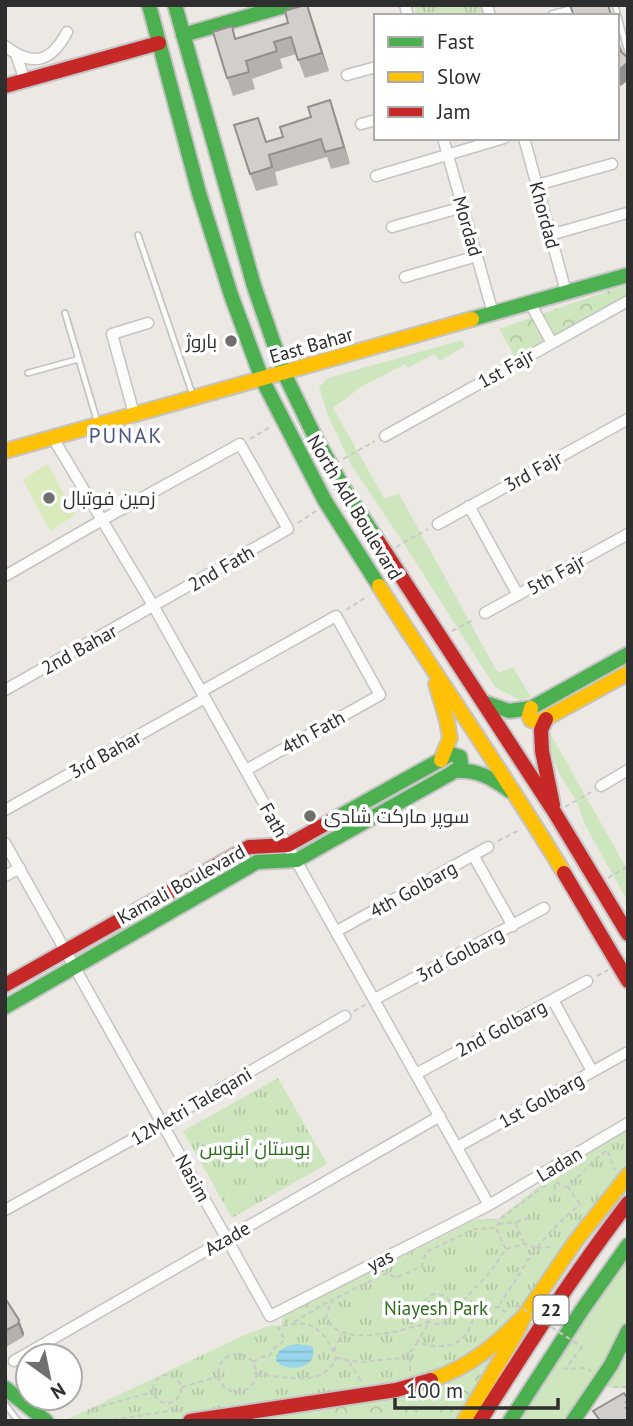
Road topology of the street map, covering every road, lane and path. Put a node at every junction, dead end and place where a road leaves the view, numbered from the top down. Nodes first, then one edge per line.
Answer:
1 (149, 5) edge
2 (175, 5) edge
3 (288, 5) edge
4 (568, 12) edge
5 (561, 14) edge
6 (619, 20) edge
7 (66, 32) dead end
8 (183, 35) junction
9 (159, 43) junction
10 (5, 46) edge
11 (628, 53) edge
12 (16, 54) junction
13 (374, 68) edge
14 (347, 75) dead end
15 (25, 80) junction
16 (5, 86) edge
17 (374, 121) edge
18 (361, 124) dead end
19 (444, 140) edge
20 (497, 140) edge
21 (525, 140) edge
22 (448, 155) junction
23 (612, 164) dead end
24 (376, 176) dead end
25 (537, 185) junction
26 (463, 207) junction
27 (627, 213) edge
28 (391, 227) dead end
29 (138, 234) dead end
30 (550, 235) junction
31 (477, 256) junction
32 (628, 275) edge
33 (405, 277) dead end
34 (566, 292) junction
35 (628, 301) edge
36 (530, 303) junction
37 (65, 313) dead end
38 (493, 313) junction
39 (148, 323) dead end
40 (552, 343) junction
41 (79, 359) junction
42 (28, 373) dead end
43 (284, 373) junction
44 (262, 379) junction
45 (193, 398) junction
46 (134, 414) junction
47 (628, 419) edge
48 (282, 421) junction
49 (99, 424) junction
50 (385, 436) joint
51 (53, 438) junction
52 (240, 444) junction
53 (5, 451) edge
54 (331, 466) junction
55 (327, 504) junction
56 (469, 506) junction
57 (102, 520) junction
58 (438, 524) joint
59 (288, 529) junction
60 (628, 534) edge
61 (385, 553) junction
62 (5, 576) edge
63 (381, 588) junction
64 (518, 595) junction
65 (154, 607) junction
66 (485, 613) joint
67 (336, 616) junction
68 (440, 638) junction
69 (628, 654) edge
70 (432, 670) junction
71 (628, 673) edge
72 (5, 690) edge
73 (203, 694) junction
74 (483, 702) junction
75 (531, 708) junction
76 (542, 721) junction
77 (446, 757) junction
78 (246, 770) junction
79 (628, 770) edge
80 (456, 771) junction
81 (601, 786) joint
82 (517, 796) junction
83 (5, 810) edge
84 (555, 813) junction
85 (534, 822) junction
86 (5, 843) edge
87 (288, 845) junction
88 (488, 847) joint
89 (473, 855) junction
90 (297, 860) junction
91 (628, 866) edge
92 (19, 868) junction
93 (5, 876) edge
94 (598, 884) junction
95 (544, 908) dead end
96 (513, 926) junction
97 (337, 931) junction
98 (628, 934) edge
99 (66, 952) junction
100 (618, 965) junction
101 (75, 967) junction
102 (587, 981) joint
103 (628, 981) edge
104 (5, 985) edge
105 (375, 999) junction
106 (553, 1000) junction
107 (5, 1007) edge
108 (345, 1016) joint
109 (626, 1053) dead end
110 (592, 1071) junction
111 (416, 1074) junction
112 (440, 1116) junction
113 (162, 1123) junction
114 (628, 1123) edge
115 (457, 1147) junction
116 (560, 1175) dead end
117 (622, 1175) edge
118 (568, 1187) junction
119 (554, 1198) dead end
120 (628, 1203) edge
121 (489, 1205) junction
122 (5, 1210) edge
123 (529, 1218) dead end
124 (515, 1222) junction
125 (496, 1226) junction
126 (226, 1238) junction
127 (525, 1244) junction
128 (628, 1245) edge
129 (536, 1248) junction
130 (506, 1249) junction
131 (332, 1300) junction
132 (457, 1307) junction
133 (476, 1307) junction
134 (498, 1307) junction
135 (452, 1308) junction
136 (520, 1309) junction
137 (508, 1313) dead end
138 (270, 1316) joint
139 (292, 1322) junction
140 (430, 1322) junction
141 (628, 1331) edge
142 (343, 1333) junction
143 (47, 1342) edge
144 (417, 1342) junction
145 (334, 1352) junction
146 (411, 1352) junction
147 (336, 1358) junction
148 (347, 1360) junction
149 (253, 1362) junction
150 (412, 1372) dead end
151 (257, 1374) junction
152 (599, 1376) dead end
153 (218, 1377) junction
154 (362, 1382) dead end
155 (181, 1387) junction
156 (605, 1387) dead end
157 (628, 1387) edge
158 (5, 1388) edge
159 (153, 1392) junction
160 (166, 1403) junction
161 (5, 1404) edge
162 (168, 1411) junction
163 (191, 1414) edge
164 (18, 1421) edge
165 (29, 1421) edge
166 (46, 1421) edge
167 (92, 1421) edge
168 (104, 1421) edge
169 (464, 1421) edge
170 (480, 1421) edge
171 (510, 1421) edge
172 (573, 1421) edge

1 - 9 main road, North Adl Boulevard
2 - 8 main road, North Adl Boulevard
3 - 8 main road
4 - 5 street
6 - 11 lane
7 - 12 street
8 - 43 main road, North Adl Boulevard
9 - 15 main road
9 - 44 main road, North Adl Boulevard
10 - 12 street
12 - 15 street
13 - 14 street
15 - 16 main road
17 - 18 street
19 - 22 street, Mordad
20 - 22 street
21 - 25 street, Khordad
22 - 24 street
22 - 26 street, Mordad
23 - 25 street
25 - 30 street, Khordad
26 - 28 street
26 - 31 street, Mordad
27 - 30 street
29 - 45 lane
30 - 34 street, Khordad
31 - 33 street
31 - 38 street, Mordad
32 - 34 main road, East Bahar
34 - 36 main road, East Bahar
35 - 40 street, 1st Fajr
36 - 38 main road, East Bahar
36 - 40 street
37 - 41 lane
38 - 43 main road, East Bahar
39 - 46 street
40 - 50 street, 1st Fajr
41 - 42 lane
41 - 49 lane
43 - 44 main road, East Bahar
43 - 54 main road, North Adl Boulevard
44 - 45 main road, East Bahar
44 - 48 main road, North Adl Boulevard
45 - 46 main road, East Bahar
46 - 49 main road, East Bahar
47 - 56 street, 3rd Fajr
48 - 52 path
48 - 55 main road, North Adl Boulevard
49 - 51 main road, East Bahar
50 - 54 path
51 - 53 main road, East Bahar
51 - 57 street, Fath
52 - 57 street
52 - 59 street
54 - 61 main road, North Adl Boulevard
55 - 59 path
55 - 63 main road, North Adl Boulevard
56 - 58 street, 3rd Fajr
56 - 64 street
57 - 62 street
57 - 65 street, Fath
58 - 61 path
59 - 65 street, 2nd Fath
60 - 64 street, 5th Fajr
61 - 68 main road, North Adl Boulevard
63 - 67 path
63 - 70 main road, North Adl Boulevard
64 - 66 street, 5th Fajr
65 - 72 street, 2nd Bahar
65 - 73 street, Fath
66 - 68 path
67 - 73 street, 3rd Bahar
67 - 78 street, 4th Fath
68 - 74 main road, North Adl Boulevard
69 - 75 main road
70 - 77 main road
70 - 82 main road, North Adl Boulevard
71 - 76 main road
73 - 78 street, Fath
73 - 83 street, 3rd Bahar
74 - 75 main road
74 - 84 main road, North Adl Boulevard
75 - 76 main road
76 - 84 main road
77 - 80 main road
77 - 87 main road, Kamali Boulevard
78 - 87 street, Fath
79 - 81 street
80 - 82 main road
80 - 90 main road, Kamali Boulevard
81 - 84 path
82 - 85 main road, North Adl Boulevard
84 - 94 main road, North Adl Boulevard
85 - 88 path
85 - 100 main road, North Adl Boulevard
86 - 92 street, Nasim
87 - 90 street, Fath
87 - 99 main road, Kamali Boulevard
88 - 89 street, 4th Golbarg
89 - 96 street
89 - 97 street, 4th Golbarg
90 - 97 street, Fath
90 - 101 main road, Kamali Boulevard
91 - 94 path
92 - 93 street
92 - 99 street, Nasim
94 - 98 main road, North Adl Boulevard
95 - 96 street, 3rd Golbarg
96 - 105 street, 3rd Golbarg
97 - 105 street, Fath
99 - 101 street, Nasim
99 - 104 main road, Kamali Boulevard
100 - 102 path
100 - 103 main road, North Adl Boulevard
101 - 107 main road, Kamali Boulevard
101 - 113 street, Nasim
102 - 106 street, 2nd Golbarg
105 - 108 path
105 - 111 street, Fath
106 - 110 street
106 - 111 street, 2nd Golbarg
108 - 113 street, 12Metri Taleqani
109 - 110 street, 1st Golbarg
110 - 115 street, 1st Golbarg
111 - 112 street, Fath
112 - 115 street, Fath
112 - 126 street, Azade
113 - 122 street, 12Metri Taleqani
113 - 126 street, Nasim
114 - 121 street, Ladan
115 - 121 street, Fath
116 - 125 path
117 - 118 path
117 - 136 main road
118 - 119 path
118 - 129 path
120 - 170 main road, 22
121 - 138 street, yas
123 - 124 path
124 - 125 path
124 - 127 path
125 - 130 path
125 - 131 path
126 - 138 street, Nasim
126 - 143 street, Azade
127 - 129 path
127 - 130 path
128 - 171 main road, 22
129 - 134 path
130 - 132 path
131 - 139 path
131 - 142 path
132 - 133 path
132 - 135 path
133 - 134 path
133 - 144 path
134 - 137 path
135 - 140 path
135 - 140 path
136 - 152 path, bridge
136 - 163 main road
136 - 169 main road
139 - 145 path
139 - 149 path
140 - 142 path
140 - 144 path
141 - 172 main road
142 - 145 path
144 - 146 path
145 - 147 path
146 - 148 path
146 - 150 path
147 - 148 path
147 - 151 path
148 - 154 path
149 - 151 path
149 - 153 path
151 - 153 path
153 - 155 path
155 - 159 path
155 - 160 path
156 - 157 path
158 - 165 main road
158 - 166 main road
159 - 160 path
159 - 167 path
160 - 162 path
161 - 164 lane
162 - 163 path
162 - 168 path

